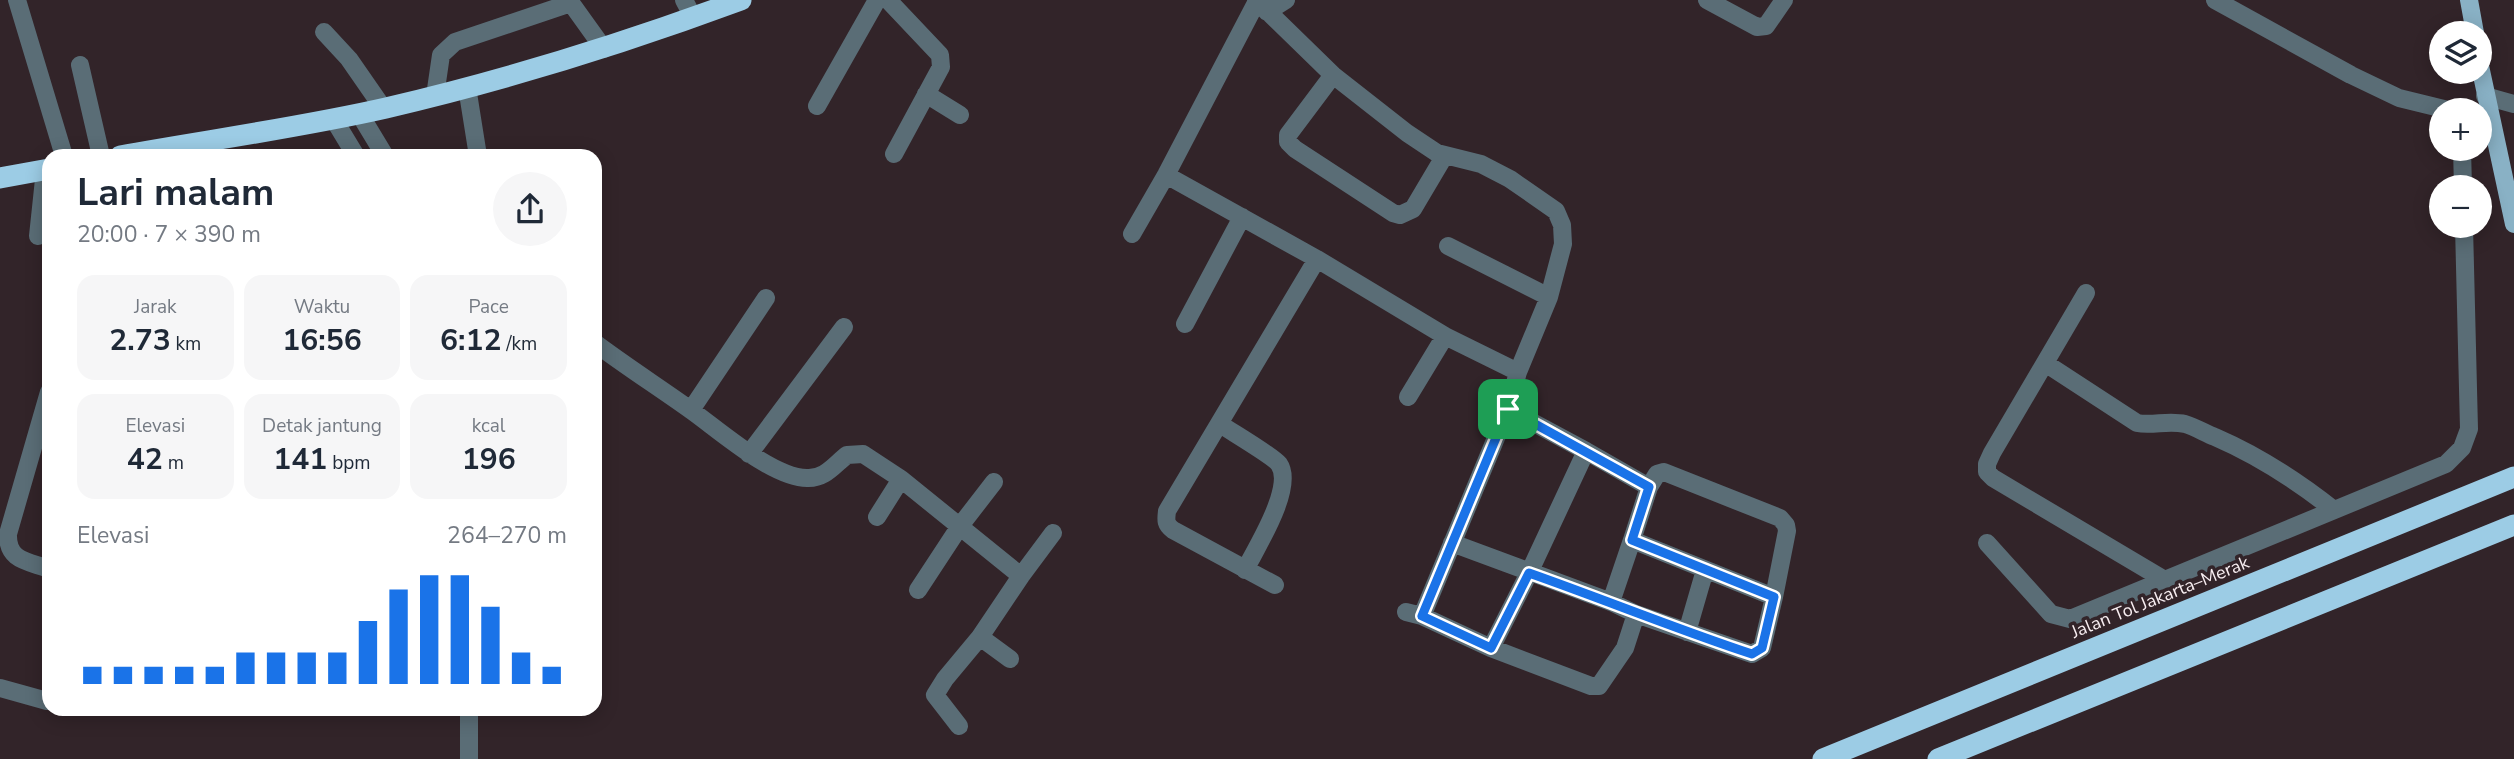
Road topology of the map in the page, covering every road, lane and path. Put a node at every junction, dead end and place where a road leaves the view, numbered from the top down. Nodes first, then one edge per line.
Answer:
1 (17, 0) edge
2 (741, 0) edge
3 (877, 0) edge
4 (888, 0) edge
5 (1286, 0) edge
6 (1707, 0) edge
7 (1784, 0) edge
8 (2215, 0) edge
9 (2469, 0) edge
10 (576, 1) edge
11 (1260, 4) edge
12 (689, 9) edge
13 (2473, 21) edge
14 (324, 32) dead end
15 (604, 49) junction
16 (80, 65) dead end
17 (1333, 75) junction
18 (2483, 84) edge
19 (467, 87) junction
20 (926, 94) junction
21 (435, 96) junction
22 (2485, 96) joint
23 (2514, 104) edge
24 (2429, 105) edge
25 (817, 106) dead end
26 (383, 108) junction
27 (359, 113) junction
28 (960, 115) dead end
29 (333, 118) junction
30 (2492, 144) edge
31 (62, 149) edge
32 (99, 149) edge
33 (159, 149) edge
34 (352, 149) edge
35 (381, 149) edge
36 (477, 149) edge
37 (894, 154) dead end
38 (1445, 155) junction
39 (42, 171) edge
40 (1166, 175) junction
41 (0, 178) edge
42 (42, 207) edge
43 (1242, 217) junction
44 (2514, 224) edge
45 (1132, 234) dead end
46 (38, 236) dead end
47 (2464, 238) edge
48 (1448, 246) dead end
49 (1317, 259) junction
50 (2086, 293) dead end
51 (1549, 297) junction
52 (766, 298) dead end
53 (1185, 324) dead end
54 (844, 327) dead end
55 (1444, 336) junction
56 (602, 348) edge
57 (2045, 363) junction
58 (1518, 372) junction
59 (1408, 397) dead end
60 (1508, 409) junction
61 (691, 410) junction
62 (42, 415) edge
63 (1220, 424) junction
64 (1586, 451) junction
65 (749, 454) junction
66 (2514, 477) edge
67 (901, 479) junction
68 (993, 482) dead end
69 (1649, 487) junction
70 (2334, 510) junction
71 (877, 517) dead end
72 (2514, 525) edge
73 (960, 526) junction
74 (1053, 533) dead end
75 (1632, 540) junction
76 (1452, 543) junction
77 (1987, 543) dead end
78 (42, 566) edge
79 (1245, 570) junction
80 (1704, 570) junction
81 (1529, 573) junction
82 (1021, 576) junction
83 (2163, 579) junction
84 (1275, 585) dead end
85 (918, 590) dead end
86 (1774, 597) junction
87 (1611, 602) junction
88 (1636, 614) junction
89 (1687, 632) junction
90 (980, 636) junction
91 (1491, 648) junction
92 (1010, 659) dead end
93 (0, 688) edge
94 (42, 700) edge
95 (469, 716) edge
96 (959, 726) dead end
97 (469, 759) edge
98 (1823, 759) edge
99 (1938, 759) edge

1 - 31 street
2 - 12 highway
3 - 25 street
4 - 20 street
5 - 11 street
6 - 7 street
8 - 24 street
9 - 13 main road
10 - 15 street
10 - 21 street
11 - 17 street
11 - 40 street
12 - 15 highway
14 - 26 street
15 - 19 highway
16 - 32 street
17 - 38 street
17 - 38 street
18 - 22 main road
19 - 21 highway
19 - 36 street
20 - 28 street
20 - 37 street
21 - 26 highway
22 - 23 street
26 - 27 highway
27 - 29 highway
27 - 35 street
29 - 33 highway
29 - 34 street
30 - 44 main road
38 - 51 street
39 - 41 highway
40 - 43 street
40 - 45 street
42 - 46 street
43 - 49 street
43 - 53 street
47 - 70 street
48 - 51 street
49 - 55 street
49 - 63 street
50 - 57 street
51 - 58 street
52 - 61 street
54 - 65 street
55 - 58 street
55 - 59 street
56 - 61 street
57 - 70 street
57 - 83 street
58 - 60 street
60 - 64 street
60 - 76 street
61 - 65 street
62 - 78 street
63 - 79 street
63 - 79 street
64 - 69 street
64 - 81 street
65 - 67 street
66 - 98 highway, Jalan Tol Jakarta–Merak
67 - 71 street
67 - 73 street
68 - 73 street
69 - 75 street
69 - 86 street
70 - 83 street
72 - 99 highway
73 - 82 street
73 - 85 street
74 - 82 street
75 - 80 street
75 - 87 street
76 - 81 street
76 - 91 street
77 - 83 street
79 - 84 street
80 - 86 street
80 - 89 street
81 - 87 street
81 - 91 street
82 - 90 street
86 - 89 street
87 - 88 street
88 - 89 street
88 - 91 street
90 - 92 street
90 - 96 street
93 - 94 street
95 - 97 street

